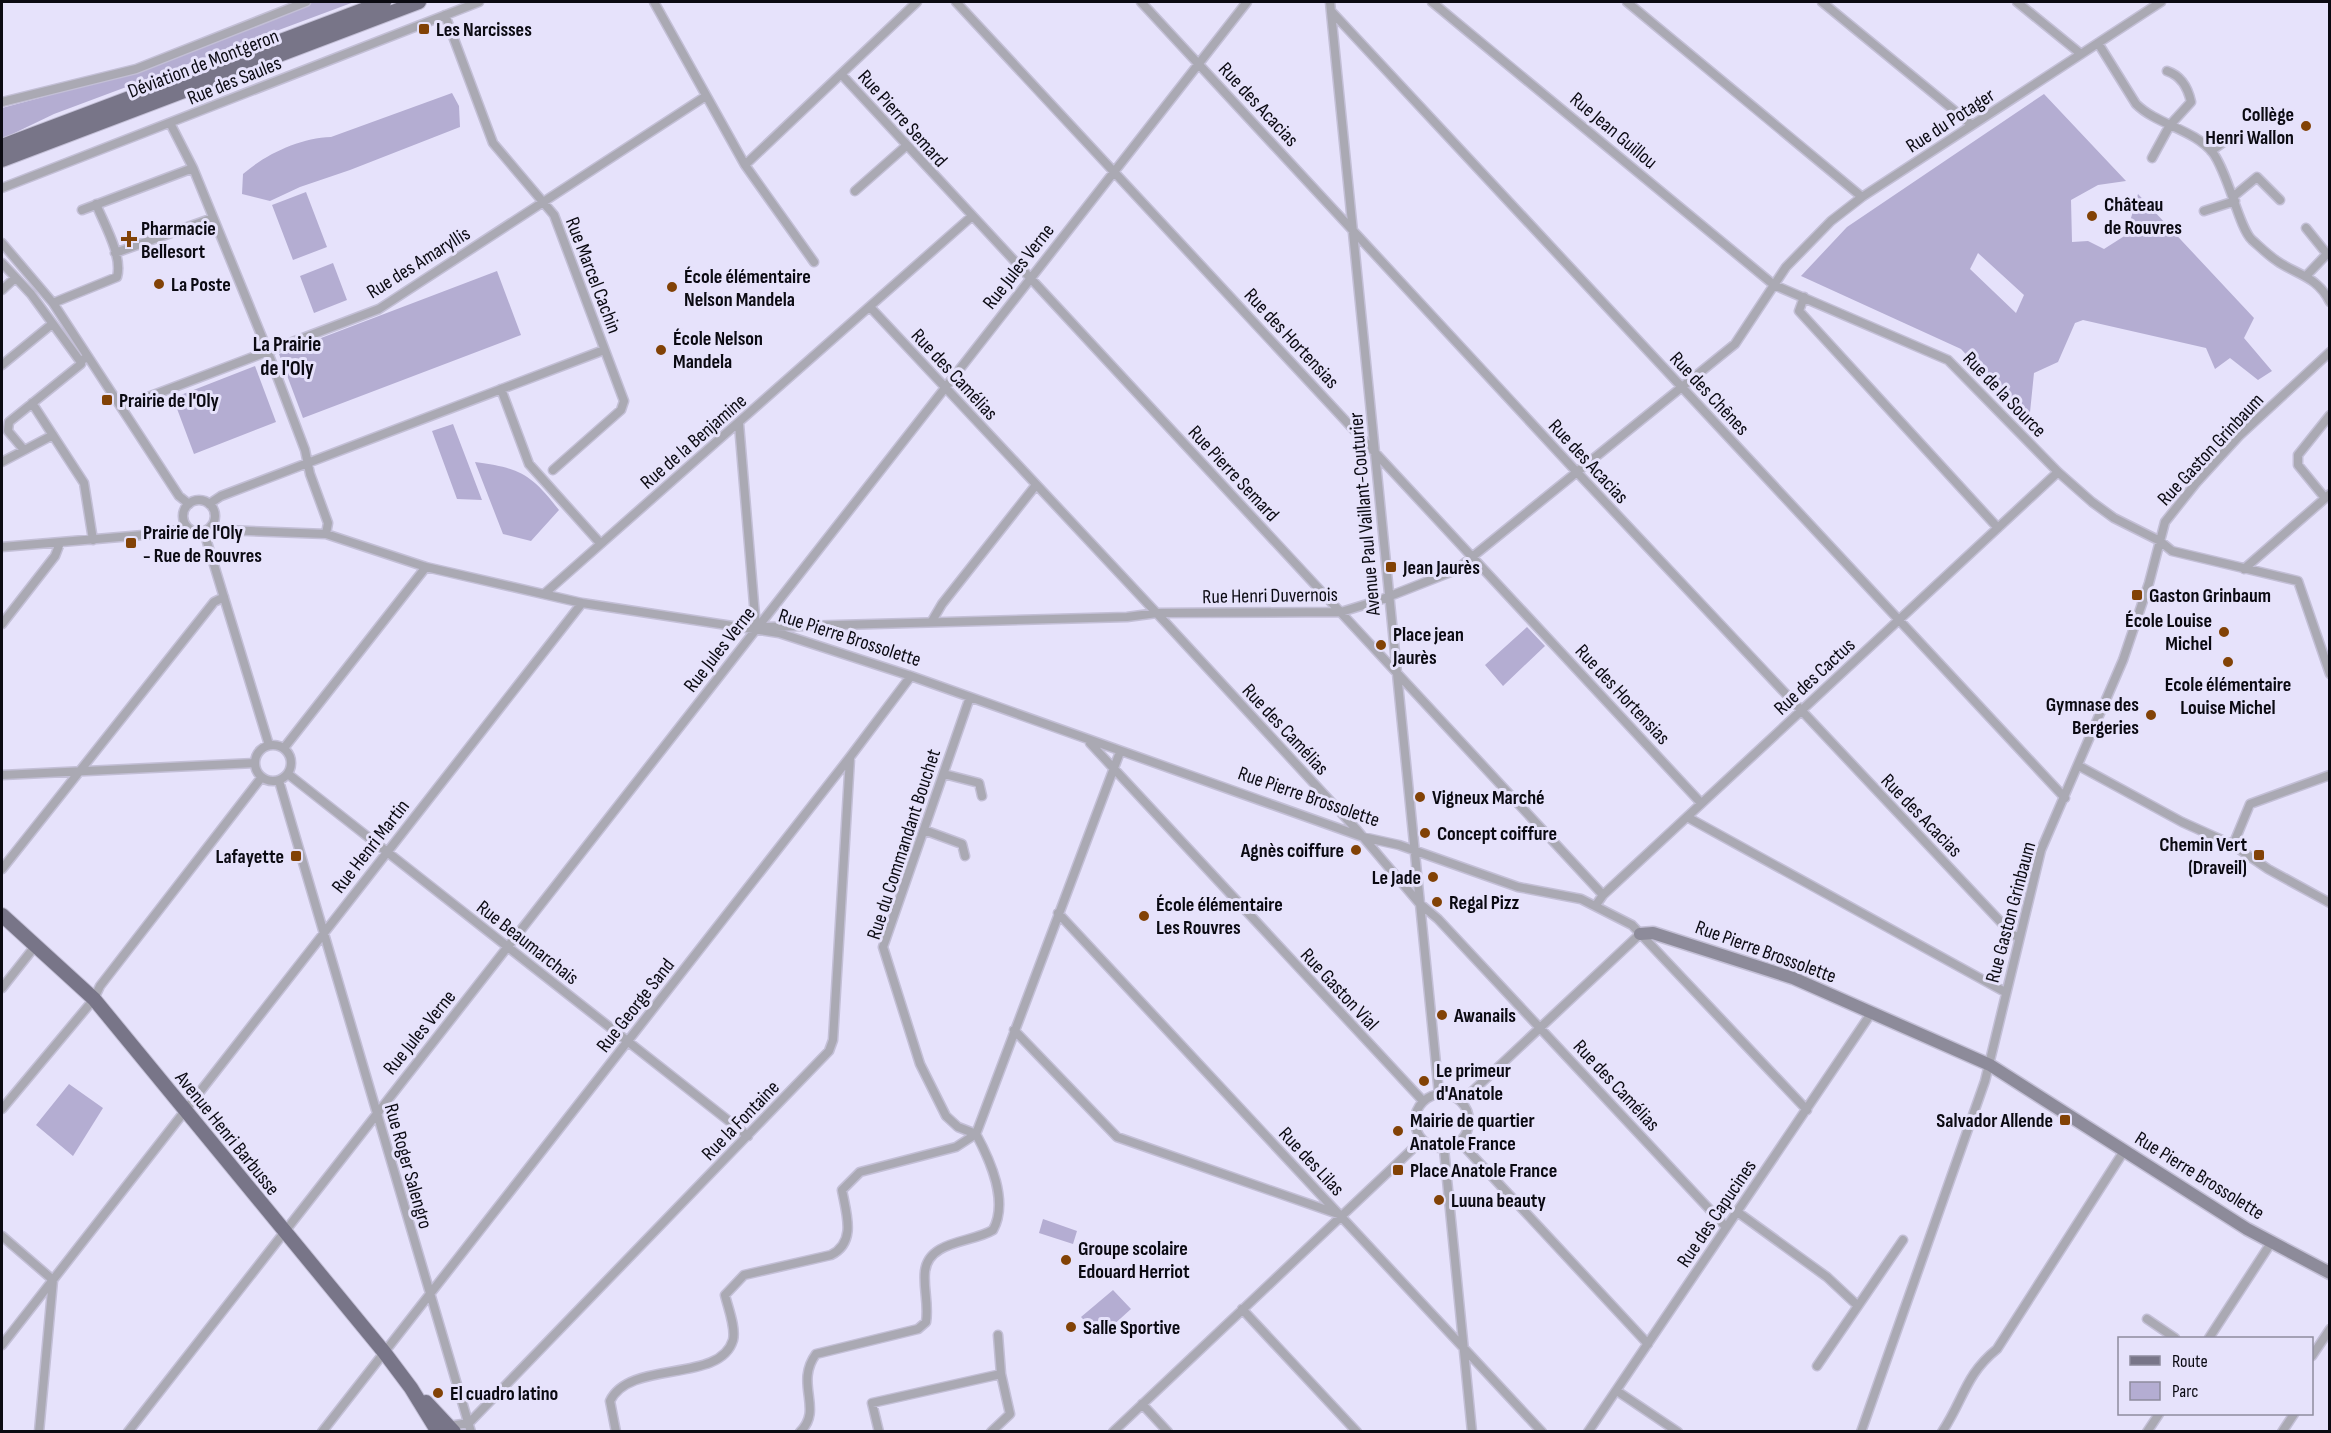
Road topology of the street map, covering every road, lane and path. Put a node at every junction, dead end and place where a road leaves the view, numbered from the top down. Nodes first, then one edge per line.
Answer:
1 (306, 2) edge
2 (384, 2) edge
3 (419, 2) edge
4 (479, 2) edge
5 (654, 2) edge
6 (917, 2) edge
7 (956, 2) edge
8 (1141, 2) edge
9 (1247, 2) edge
10 (1432, 2) edge
11 (1627, 2) edge
12 (1822, 2) edge
13 (2017, 2) edge
14 (2161, 2) edge
15 (1330, 6) edge
16 (445, 15) junction
17 (2098, 43) junction
18 (2081, 54) junction
19 (1199, 63) junction
20 (2167, 71) dead end
21 (841, 74) junction
22 (706, 96) junction
23 (2, 102) edge
24 (170, 123) junction
25 (1972, 125) junction
26 (2170, 125) junction
27 (2225, 141) dead end
28 (2, 146) edge
29 (906, 146) junction
30 (2211, 151) junction
31 (2152, 158) dead end
32 (2, 160) edge
33 (745, 165) junction
34 (193, 168) junction
35 (1114, 171) junction
36 (2, 188) edge
37 (855, 191) dead end
38 (1862, 197) junction
39 (2234, 198) junction
40 (2280, 200) dead end
41 (544, 202) junction
42 (96, 204) junction
43 (82, 210) dead end
44 (2204, 211) dead end
45 (971, 217) junction
46 (213, 218) junction
47 (1351, 228) junction
48 (2306, 228) dead end
49 (2, 243) edge
50 (115, 253) junction
51 (2328, 255) edge
52 (814, 262) dead end
53 (2, 263) edge
54 (2306, 276) junction
55 (15, 278) junction
56 (1030, 278) junction
57 (1774, 285) junction
58 (2, 290) edge
59 (1804, 297) junction
60 (2330, 302) edge
61 (53, 303) junction
62 (870, 307) junction
63 (52, 324) junction
64 (604, 350) junction
65 (267, 351) junction
66 (2330, 352) edge
67 (84, 359) junction
68 (2, 364) edge
69 (944, 387) junction
70 (1683, 387) junction
71 (501, 389) junction
72 (32, 403) junction
73 (122, 407) junction
74 (2330, 415) edge
75 (739, 424) junction
76 (53, 435) junction
77 (24, 450) junction
78 (1376, 452) junction
79 (2, 462) edge
80 (308, 464) junction
81 (553, 470) dead end
82 (2058, 472) junction
83 (1578, 473) junction
84 (1036, 485) junction
85 (2327, 496) edge
86 (189, 504) junction
87 (209, 504) junction
88 (187, 527) junction
89 (1998, 528) junction
90 (208, 529) junction
91 (326, 534) junction
92 (93, 540) junction
93 (2160, 541) junction
94 (60, 543) junction
95 (600, 543) junction
96 (2, 547) edge
97 (1474, 557) junction
98 (426, 567) junction
99 (2244, 569) junction
100 (544, 594) junction
101 (224, 597) junction
102 (1388, 597) junction
103 (582, 603) junction
104 (1341, 612) junction
105 (1157, 614) junction
106 (1899, 619) junction
107 (932, 621) junction
108 (2, 624) edge
109 (820, 625) junction
110 (756, 628) junction
111 (817, 646) junction
112 (1397, 673) junction
113 (2330, 674) edge
114 (911, 676) junction
115 (970, 697) junction
116 (1801, 711) junction
117 (1087, 740) junction
118 (269, 745) junction
119 (284, 748) junction
120 (1120, 752) junction
121 (850, 757) junction
122 (255, 763) junction
123 (2079, 766) junction
124 (1114, 770) junction
125 (80, 771) junction
126 (288, 774) junction
127 (944, 774) junction
128 (2, 775) edge
129 (2330, 775) edge
130 (261, 777) junction
131 (279, 781) junction
132 (1321, 792) junction
133 (982, 796) dead end
134 (2065, 798) junction
135 (1701, 803) junction
136 (1687, 816) junction
137 (1333, 826) junction
138 (924, 830) junction
139 (1363, 837) junction
140 (2233, 845) junction
141 (386, 852) junction
142 (1414, 852) junction
143 (965, 856) dead end
144 (2, 869) edge
145 (1603, 895) junction
146 (1419, 903) junction
147 (2330, 903) edge
148 (1596, 905) junction
149 (1058, 913) junction
150 (2, 915) edge
151 (323, 932) junction
152 (1640, 934) junction
153 (2019, 937) junction
154 (36, 945) junction
155 (508, 947) junction
156 (2, 988) edge
157 (2005, 992) junction
158 (94, 999) junction
159 (1872, 1012) junction
160 (1540, 1027) junction
161 (1014, 1030) junction
162 (628, 1041) junction
163 (1990, 1065) junction
164 (1439, 1094) junction
165 (1423, 1101) junction
166 (1461, 1102) junction
167 (2, 1109) edge
168 (184, 1109) junction
169 (1807, 1110) junction
170 (376, 1113) junction
171 (976, 1134) junction
172 (748, 1136) junction
173 (1422, 1140) junction
174 (1460, 1142) junction
175 (1444, 1149) junction
176 (2124, 1151) junction
177 (1322, 1196) junction
178 (1310, 1206) junction
179 (1736, 1211) junction
180 (1342, 1215) junction
181 (1726, 1227) junction
182 (284, 1233) junction
183 (2, 1236) edge
184 (1903, 1239) dead end
185 (2271, 1243) junction
186 (2330, 1273) edge
187 (52, 1280) junction
188 (430, 1294) junction
189 (37, 1299) junction
190 (1858, 1305) junction
191 (1242, 1309) junction
192 (48, 1313) junction
193 (2147, 1319) dead end
194 (2330, 1329) edge
195 (998, 1335) dead end
196 (2174, 1337) edge
197 (2210, 1337) edge
198 (1648, 1344) junction
199 (2, 1345) edge
200 (1464, 1346) junction
201 (384, 1352) junction
202 (2313, 1354) edge
203 (1817, 1366) dead end
204 (1001, 1374) junction
205 (1617, 1391) junction
206 (1142, 1404) junction
207 (2158, 1415) edge
208 (2293, 1415) edge
209 (469, 1429) edge
210 (447, 1430) edge
211 (39, 1431) edge
212 (128, 1431) edge
213 (322, 1431) edge
214 (616, 1431) edge
215 (800, 1431) edge
216 (879, 1431) edge
217 (991, 1431) edge
218 (1113, 1431) edge
219 (1168, 1431) edge
220 (1357, 1431) edge
221 (1472, 1431) edge
222 (1542, 1431) edge
223 (1588, 1431) edge
224 (1678, 1431) edge
225 (1861, 1431) edge
226 (1942, 1431) edge
227 (2147, 1431) edge
228 (2282, 1431) edge

1 - 23 street
2 - 28 main road, Déviation de Montgeron
3 - 32 main road, Déviation de Montgeron
4 - 16 street, Rue des Saules
5 - 22 street
6 - 21 street
7 - 35 street, Rue des Hortensias
8 - 19 street, Rue des Acacias
9 - 19 street, Rue Jules Verne
10 - 57 street, Rue Jean Guillou
11 - 38 street
12 - 25 street
13 - 18 street
14 - 17 street, Rue du Potager
15 - 47 street, Avenue Paul Vaillant-Couturier
15 - 70 street, Rue des Chênes
16 - 24 street, Rue des Saules
16 - 41 street, Rue Marcel Cachin
17 - 18 street, Rue du Potager
17 - 26 street
18 - 25 street, Rue du Potager
19 - 35 street, Rue Jules Verne
19 - 47 street, Rue des Acacias
20 - 26 street
21 - 29 street, Rue Pierre Semard
21 - 33 street
22 - 33 street
22 - 41 street, Rue des Amaryllis
24 - 34 street
24 - 36 street, Rue des Saules
25 - 38 street, Rue du Potager
26 - 30 street
26 - 31 street
27 - 30 street
29 - 37 street
29 - 45 street, Rue Pierre Semard
30 - 39 street
33 - 52 street
34 - 42 street
34 - 46 street
35 - 56 street, Rue Jules Verne
35 - 78 street, Rue des Hortensias
38 - 57 street, Rue du Potager
39 - 40 street
39 - 44 street
39 - 54 street
41 - 64 street, Rue Marcel Cachin
41 - 65 street, Rue des Amaryllis
42 - 43 street
42 - 50 street
45 - 56 street, Rue Pierre Semard
45 - 62 street, Rue de la Benjamine
46 - 50 street
46 - 65 street
47 - 78 street, Avenue Paul Vaillant-Couturier
47 - 83 street, Rue des Acacias
48 - 51 street
49 - 61 street
50 - 61 street
51 - 54 street
53 - 55 street
54 - 60 street
55 - 58 street
55 - 63 street
56 - 69 street, Rue Jules Verne
56 - 104 street, Rue Pierre Semard
57 - 59 street, Rue de la Source
57 - 70 street, Rue Henri Duvernois
59 - 82 street, Rue de la Source
59 - 89 street
61 - 67 street
62 - 69 street, Rue des Camélias
62 - 75 street, Rue de la Benjamine
63 - 67 street
63 - 68 street
64 - 71 street
64 - 81 street, Rue Marcel Cachin
65 - 73 street, Rue des Amaryllis
65 - 80 street
66 - 93 street, Rue Gaston Grinbaum
67 - 72 street
67 - 73 street
69 - 84 street, Rue des Camélias
69 - 110 street, Rue Jules Verne
70 - 83 street, Rue Henri Duvernois
70 - 106 street, Rue des Chênes
71 - 80 street
71 - 95 street
72 - 76 street
72 - 77 street
73 - 86 street
74 - 85 street
75 - 95 street, Rue de la Benjamine
75 - 110 street
76 - 77 street
76 - 92 street
77 - 79 street
78 - 97 street, Rue des Hortensias
78 - 102 street, Avenue Paul Vaillant-Couturier
80 - 87 street
80 - 91 street
82 - 89 street, Rue des Cactus
82 - 93 street, Rue de la Source
83 - 97 street, Rue Henri Duvernois
83 - 116 street, Rue des Acacias
84 - 105 street, Rue des Camélias
84 - 107 street
85 - 99 street
86 - 87 street
86 - 88 street
87 - 90 street
88 - 90 street
88 - 92 street
89 - 106 street, Rue des Cactus
90 - 91 street, Rue Pierre Brossolette
90 - 101 street
91 - 98 street, Rue Pierre Brossolette
92 - 94 street
93 - 99 street, Rue de la Source
93 - 123 street, Rue Gaston Grinbaum
94 - 96 street
94 - 108 street
95 - 100 street, Rue de la Benjamine
97 - 102 street, Rue Henri Duvernois
97 - 135 street, Rue des Hortensias
98 - 100 street, Rue Pierre Brossolette
98 - 119 street
99 - 113 street, Rue de la Source
100 - 103 street, Rue Pierre Brossolette
101 - 118 street
101 - 125 street
102 - 104 street, Rue Henri Duvernois
102 - 112 street, Avenue Paul Vaillant-Couturier
103 - 110 street, Rue Pierre Brossolette
103 - 141 street, Rue Henri Martin
104 - 105 street, Rue Henri Duvernois
104 - 112 street, Rue Pierre Semard
105 - 107 street, Rue Henri Duvernois
105 - 132 street, Rue des Camélias
106 - 116 street, Rue des Cactus
106 - 134 street, Rue des Chênes
107 - 109 street, Rue Henri Duvernois
109 - 110 street, Rue Henri Duvernois
109 - 111 street
110 - 111 street, Rue Pierre Brossolette
110 - 155 street, Rue Jules Verne
111 - 114 street, Rue Pierre Brossolette
112 - 142 street, Avenue Paul Vaillant-Couturier
112 - 145 street, Rue Pierre Semard
114 - 115 street, Rue Pierre Brossolette
114 - 121 street, Rue George Sand
115 - 117 street, Rue Pierre Brossolette
115 - 127 street, Rue du Commandant Bouchet
116 - 135 street, Rue des Cactus
116 - 153 street, Rue des Acacias
117 - 120 street, Rue Pierre Brossolette
117 - 124 street, Rue Gaston Vial
118 - 119 street
118 - 122 street
119 - 126 street
120 - 124 street
120 - 137 street, Rue Pierre Brossolette
121 - 162 street, Rue George Sand
121 - 172 street, Rue la Fontaine
122 - 125 street
122 - 130 street
123 - 134 street, Rue Gaston Grinbaum
123 - 140 street
124 - 149 street
124 - 165 street, Rue Gaston Vial
125 - 128 street
125 - 144 street
126 - 131 street
126 - 141 street, Rue Beaumarchais
127 - 133 street
127 - 138 street, Rue du Commandant Bouchet
129 - 140 street
130 - 131 street
130 - 158 street
131 - 151 street, Rue Roger Salengro
132 - 137 street
132 - 139 street, Rue des Camélias
134 - 153 street, Rue Gaston Grinbaum
135 - 136 street, Rue des Cactus
136 - 145 street, Rue des Cactus
136 - 157 street
137 - 139 street, Rue Pierre Brossolette
138 - 143 street
138 - 171 street, Rue du Commandant Bouchet
139 - 142 street, Rue Pierre Brossolette
139 - 146 street, Rue des Camélias
140 - 147 street
141 - 151 street, Rue Henri Martin
141 - 155 street, Rue Beaumarchais
142 - 146 street, Avenue Paul Vaillant-Couturier
142 - 148 street, Rue Pierre Brossolette
145 - 148 street, Rue des Cactus
146 - 160 street, Rue des Camélias
146 - 164 street, Avenue Paul Vaillant-Couturier
148 - 152 street, Rue Pierre Brossolette
149 - 161 street
149 - 177 street, Rue des Lilas
150 - 154 main road, Avenue Henri Barbusse
151 - 168 street, Rue Henri Martin
151 - 170 street, Rue Roger Salengro
152 - 159 street, Rue Pierre Brossolette
152 - 160 street
152 - 169 street
153 - 157 street, Rue Gaston Grinbaum
154 - 156 street
154 - 158 main road, Avenue Henri Barbusse
155 - 162 street, Rue Beaumarchais
155 - 170 street, Rue Jules Verne
157 - 163 street, Rue Gaston Grinbaum
158 - 167 street
158 - 168 main road, Avenue Henri Barbusse
159 - 163 street, Rue Pierre Brossolette
159 - 169 street, Rue des Capucines
160 - 166 street
160 - 181 street, Rue des Camélias
161 - 171 street
161 - 178 street
162 - 172 street, Rue Beaumarchais
162 - 188 street, Rue George Sand
163 - 176 street, Rue Pierre Brossolette
163 - 225 street, Rue Gaston Grinbaum
164 - 165 street
164 - 166 street
165 - 173 street
166 - 174 street
168 - 182 main road, Avenue Henri Barbusse
168 - 187 street, Rue Henri Martin
169 - 179 street, Rue des Capucines
170 - 182 street, Rue Jules Verne
170 - 188 street, Rue Roger Salengro
171 - 214 street
171 - 215 street
172 - 209 street, Rue la Fontaine
173 - 175 street
173 - 180 street
174 - 175 street
174 - 198 street
175 - 200 street
176 - 185 street, Rue Pierre Brossolette
176 - 226 street
177 - 178 street
177 - 180 street, Rue des Lilas
178 - 180 street
179 - 181 street, Rue des Capucines
179 - 190 street
180 - 191 street
180 - 200 street, Rue des Lilas
181 - 198 street, Rue des Capucines
182 - 201 main road, Avenue Henri Barbusse
182 - 212 street, Rue Jules Verne
183 - 187 street
184 - 190 street
185 - 186 street, Rue Pierre Brossolette
185 - 197 street
187 - 189 street, Rue Henri Martin
187 - 192 street
188 - 201 street, Rue George Sand
188 - 209 street, Rue Roger Salengro
189 - 192 street
189 - 199 street, Rue Henri Martin
190 - 203 street
191 - 206 street
191 - 220 street
192 - 211 street
193 - 196 street
194 - 202 street
195 - 204 street
198 - 205 street, Rue des Capucines
200 - 221 street
200 - 222 street, Rue des Lilas
201 - 210 main road, Avenue Henri Barbusse
201 - 213 street, Rue George Sand
204 - 216 street
204 - 217 street
205 - 223 street, Rue des Capucines
205 - 224 street
206 - 218 street
206 - 219 street
207 - 227 street
208 - 228 street
209 - 210 street

